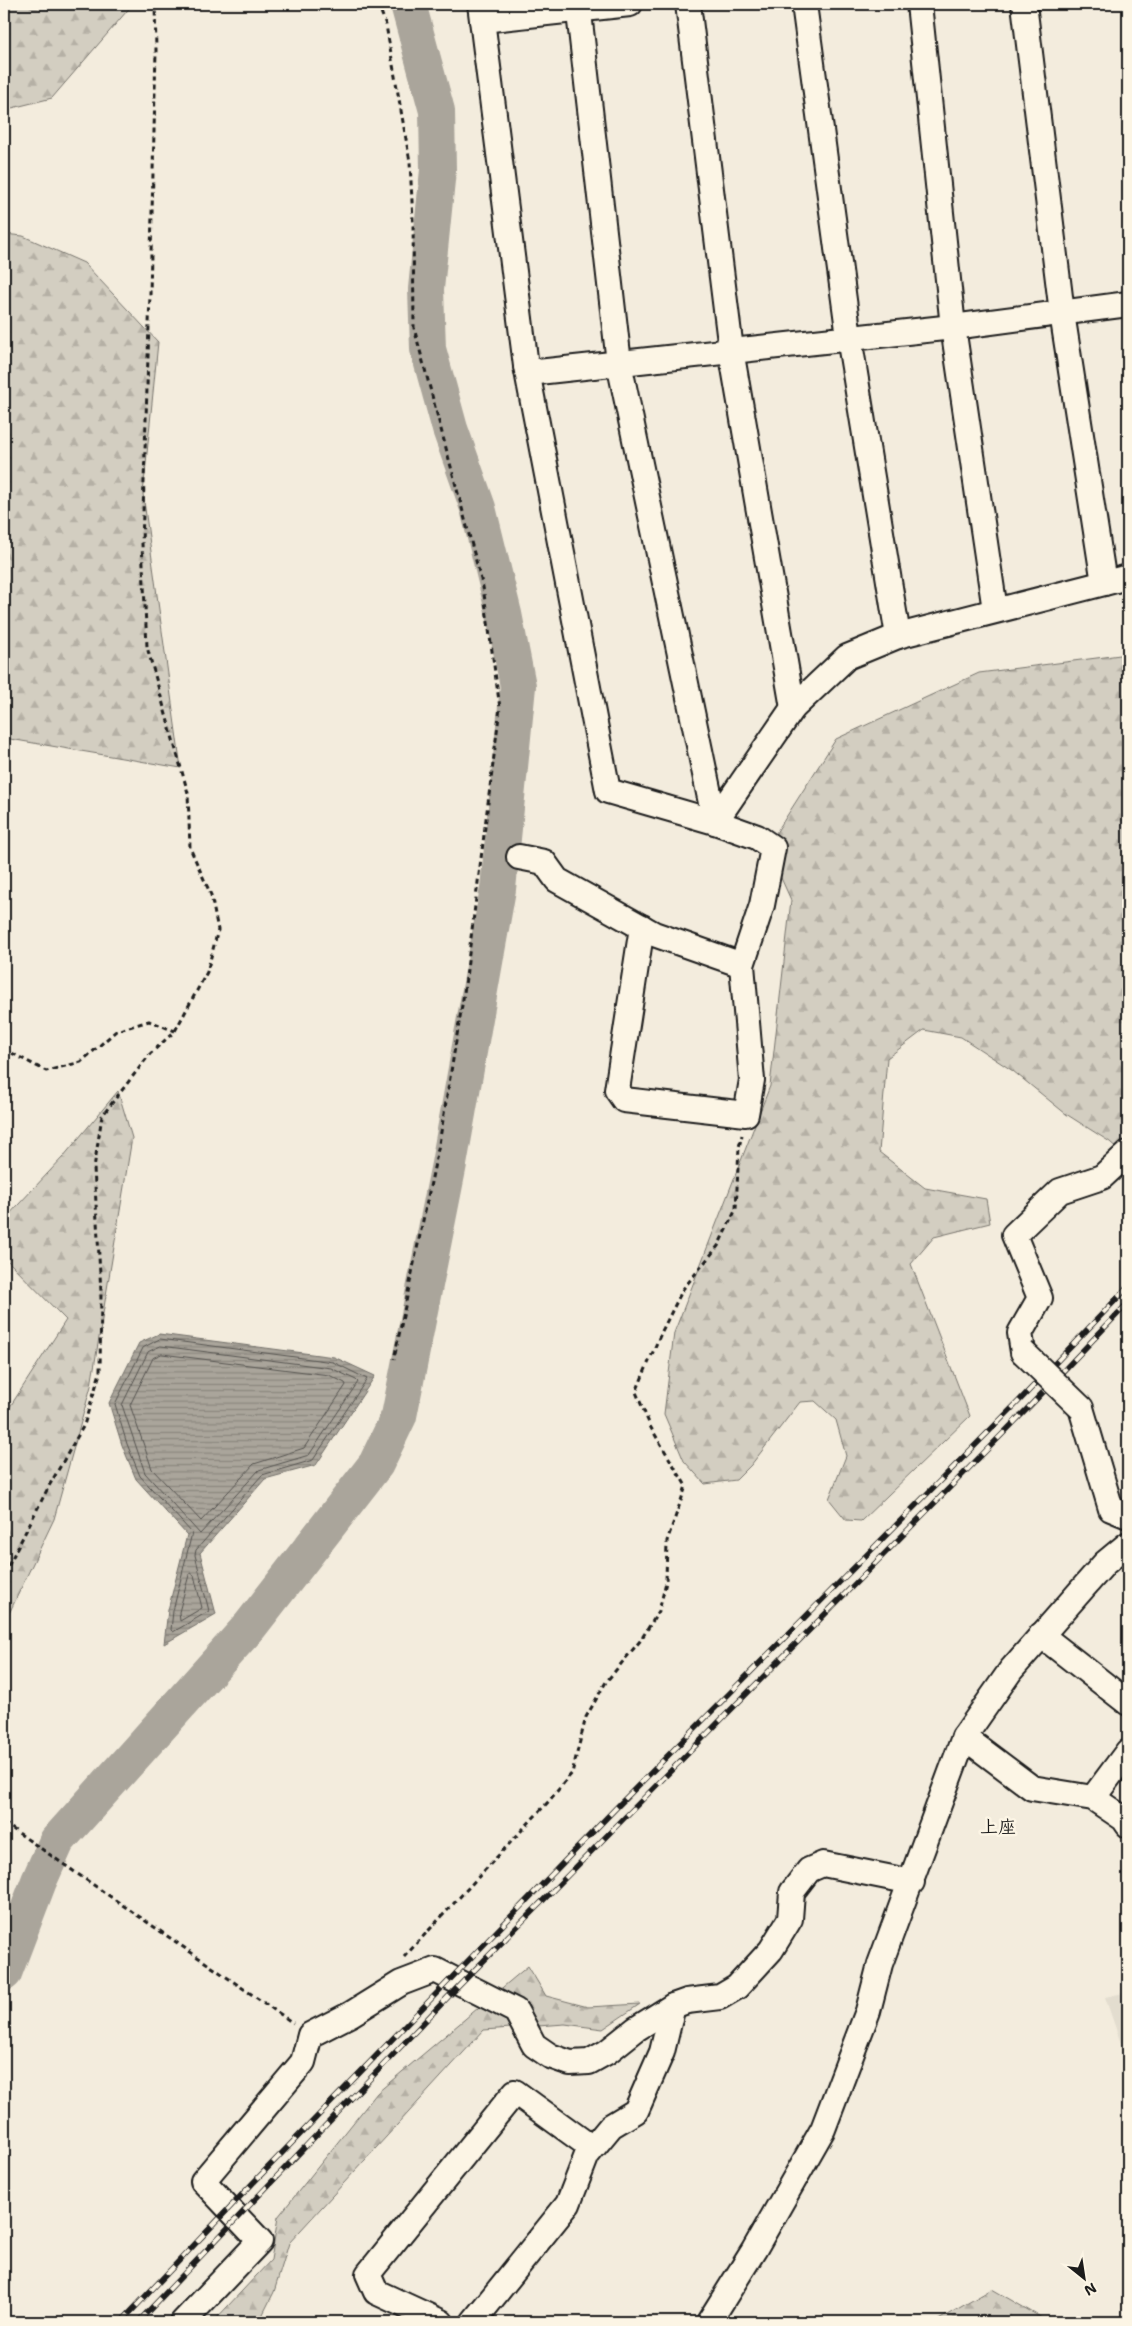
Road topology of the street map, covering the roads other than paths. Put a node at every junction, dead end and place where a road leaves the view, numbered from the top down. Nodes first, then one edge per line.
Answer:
1 (630, 4) edge
2 (688, 4) edge
3 (804, 4) edge
4 (919, 4) edge
5 (1024, 4) edge
6 (578, 6) edge
7 (481, 12) edge
8 (1128, 304) edge
9 (1062, 313) junction
10 (954, 327) junction
11 (848, 337) junction
12 (731, 350) junction
13 (619, 363) junction
14 (526, 366) junction
15 (1128, 577) edge
16 (1104, 583) junction
17 (995, 610) junction
18 (898, 636) junction
19 (793, 708) junction
20 (715, 822) junction
21 (518, 857) dead end
22 (642, 928) junction
23 (742, 965) junction
24 (1128, 1153) edge
25 (1128, 1516) edge
26 (1128, 1544) edge
27 (1041, 1635) junction
28 (1128, 1703) edge
29 (964, 1737) junction
30 (1128, 1751) edge
31 (1093, 1798) junction
32 (1128, 1825) edge
33 (912, 1882) junction
34 (673, 2006) junction
35 (592, 2148) junction
36 (183, 2322) edge
37 (441, 2322) edge
38 (474, 2322) edge
39 (709, 2322) edge

1 - 6 street
2 - 12 street
3 - 11 street
4 - 10 street
5 - 9 street
6 - 7 street
6 - 13 street
7 - 14 street
8 - 9 street
9 - 10 street
9 - 16 street
10 - 11 street
10 - 17 street
11 - 12 street
11 - 18 street
12 - 13 street
12 - 19 street
13 - 14 street
13 - 20 street
14 - 20 street
15 - 16 street
16 - 17 street
17 - 18 street
18 - 19 street
19 - 20 street
20 - 23 street
21 - 22 street
22 - 23 street
22 - 23 street
24 - 25 street, bridge
26 - 27 street
27 - 28 street
27 - 29 street
29 - 31 street
29 - 33 street
30 - 31 street
31 - 32 street
33 - 34 street
33 - 39 street
34 - 35 street
34 - 36 street
35 - 37 street
35 - 38 street

